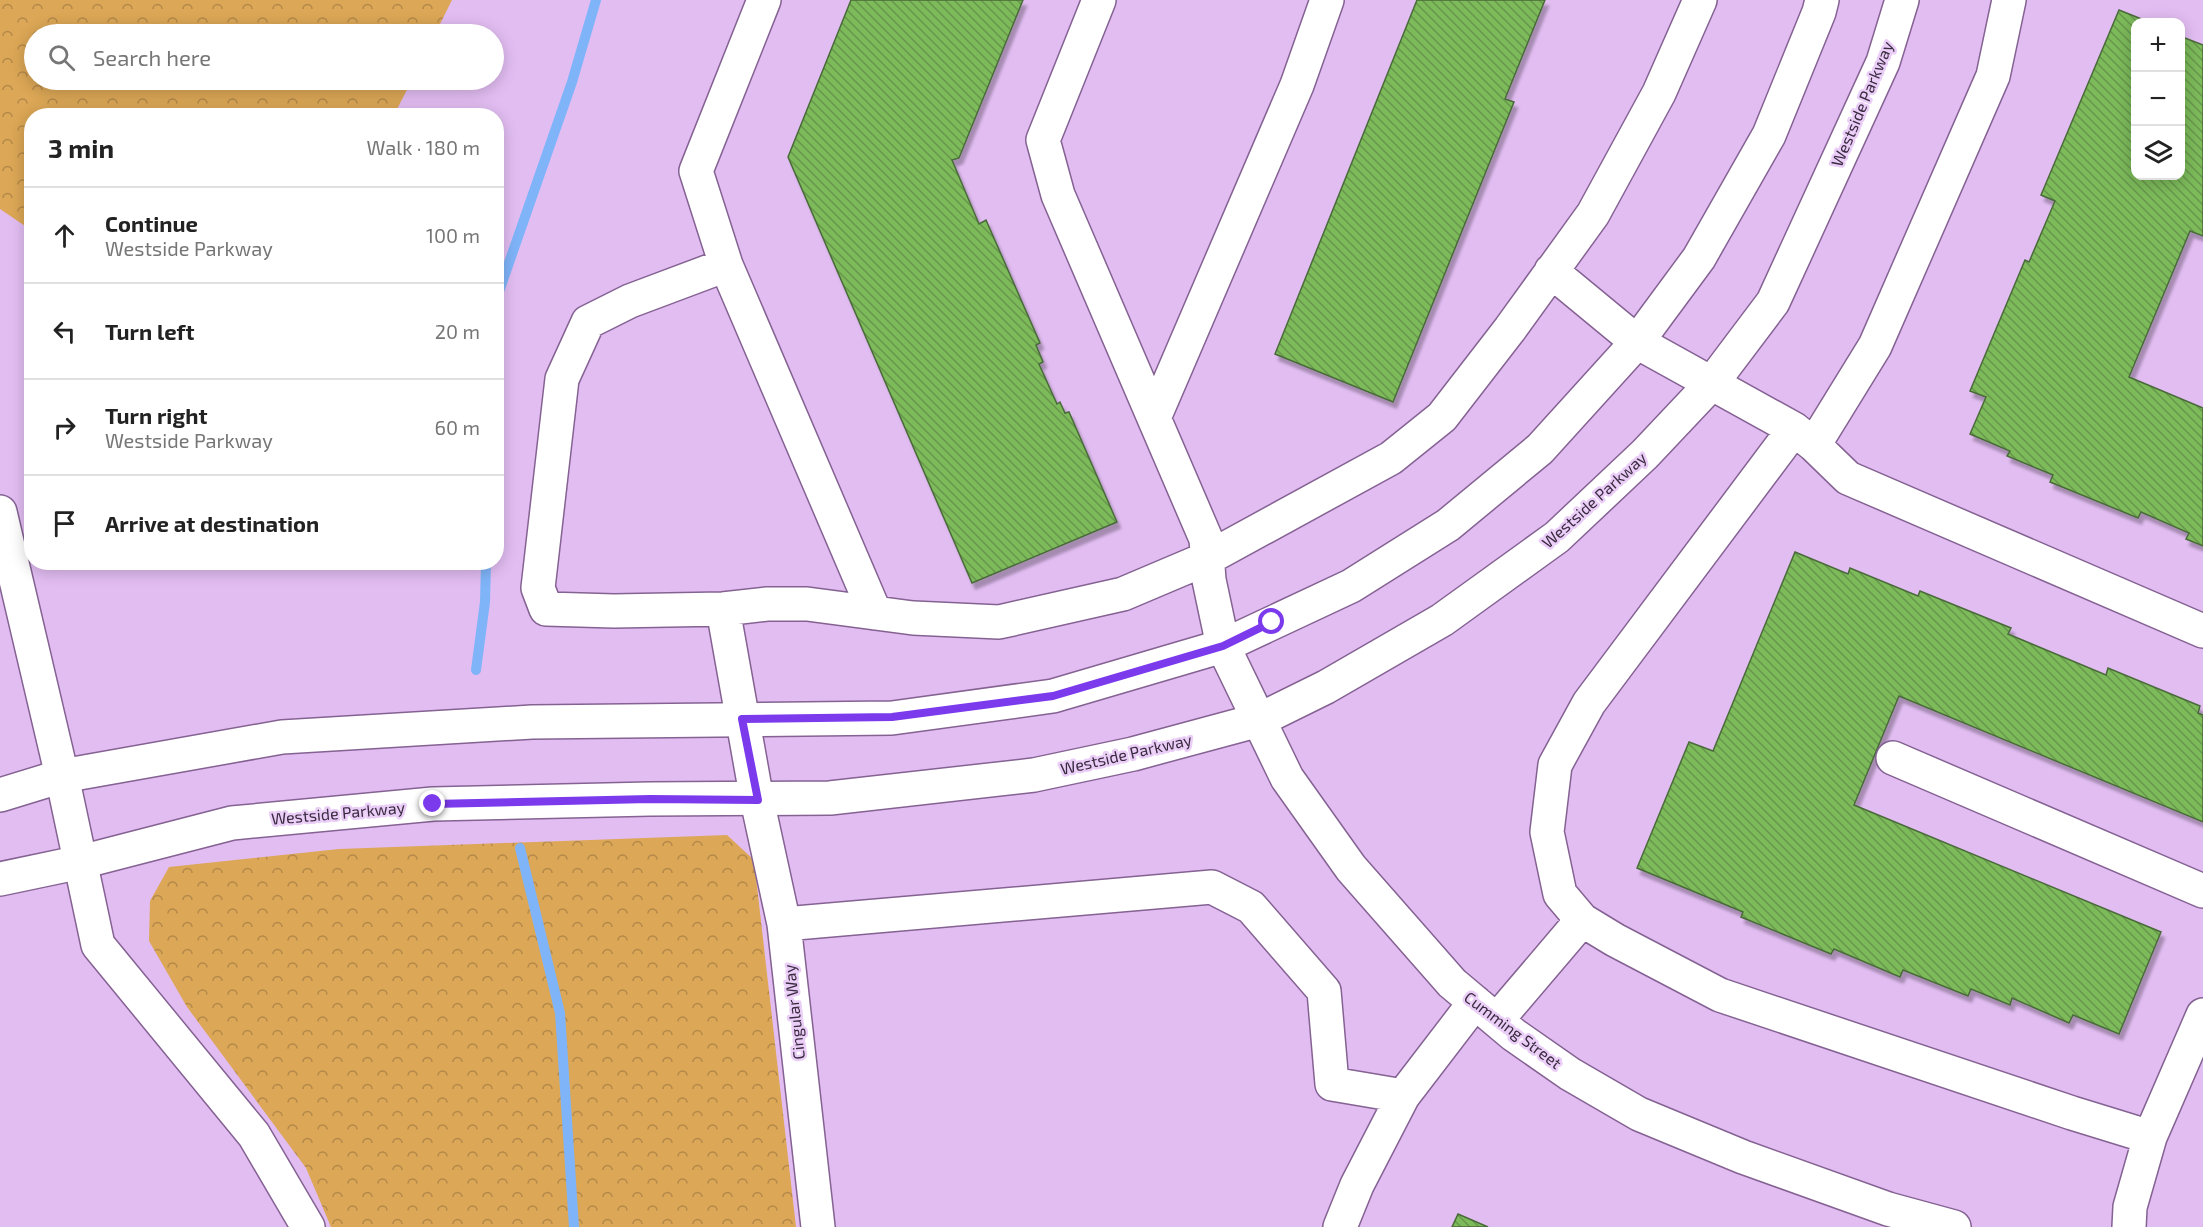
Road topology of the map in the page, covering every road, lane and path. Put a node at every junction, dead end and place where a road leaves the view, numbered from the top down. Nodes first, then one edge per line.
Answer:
1 (764, 0) edge
2 (1099, 0) edge
3 (1327, 0) edge
4 (1700, 0) edge
5 (1822, 0) edge
6 (1902, 0) edge
7 (2009, 0) edge
8 (726, 265) junction
9 (1551, 271) junction
10 (1637, 342) junction
11 (1712, 383) junction
12 (1154, 418) junction
13 (1804, 437) junction
14 (0, 512) edge
15 (1208, 558) junction
16 (723, 609) junction
17 (875, 614) junction
18 (2203, 630) edge
19 (1223, 646) junction
20 (742, 719) junction
21 (1260, 720) junction
22 (1893, 758) dead end
23 (62, 776) junction
24 (0, 795) edge
25 (758, 800) junction
26 (81, 861) junction
27 (0, 879) edge
28 (2203, 891) edge
29 (1582, 920) junction
30 (784, 924) junction
31 (1486, 1011) junction
32 (2203, 1016) edge
33 (1403, 1096) junction
34 (2150, 1137) junction
35 (1343, 1226) edge
36 (308, 1227) edge
37 (818, 1227) edge
38 (1954, 1227) edge
39 (2129, 1227) edge

1 - 8 main road
2 - 12 main road, Cumming Street
3 - 12 main road
4 - 9 main road
5 - 10 main road
6 - 11 main road, Westside Parkway
7 - 13 main road
8 - 16 main road
8 - 17 main road
9 - 10 main road
9 - 15 main road
10 - 11 main road
10 - 19 main road
11 - 13 main road
11 - 21 main road, Westside Parkway
12 - 15 main road, Cumming Street
13 - 18 main road
13 - 29 main road
14 - 23 main road
15 - 17 main road
15 - 19 main road, Cumming Street
16 - 17 main road
16 - 20 main road, Cingular Way
19 - 20 main road
19 - 21 main road, Cumming Street
20 - 23 main road
20 - 25 main road, Cingular Way
21 - 25 main road, Westside Parkway
21 - 31 main road, Cumming Street
22 - 28 main road
23 - 24 main road
23 - 26 main road
25 - 26 main road, Westside Parkway
25 - 30 main road, Cingular Way
26 - 27 main road, Westside Parkway
26 - 36 main road
29 - 31 main road
29 - 34 main road
30 - 33 main road
30 - 37 main road, Cingular Way
31 - 33 main road
31 - 38 main road, Cumming Street
32 - 34 main road
33 - 35 main road
34 - 39 main road

